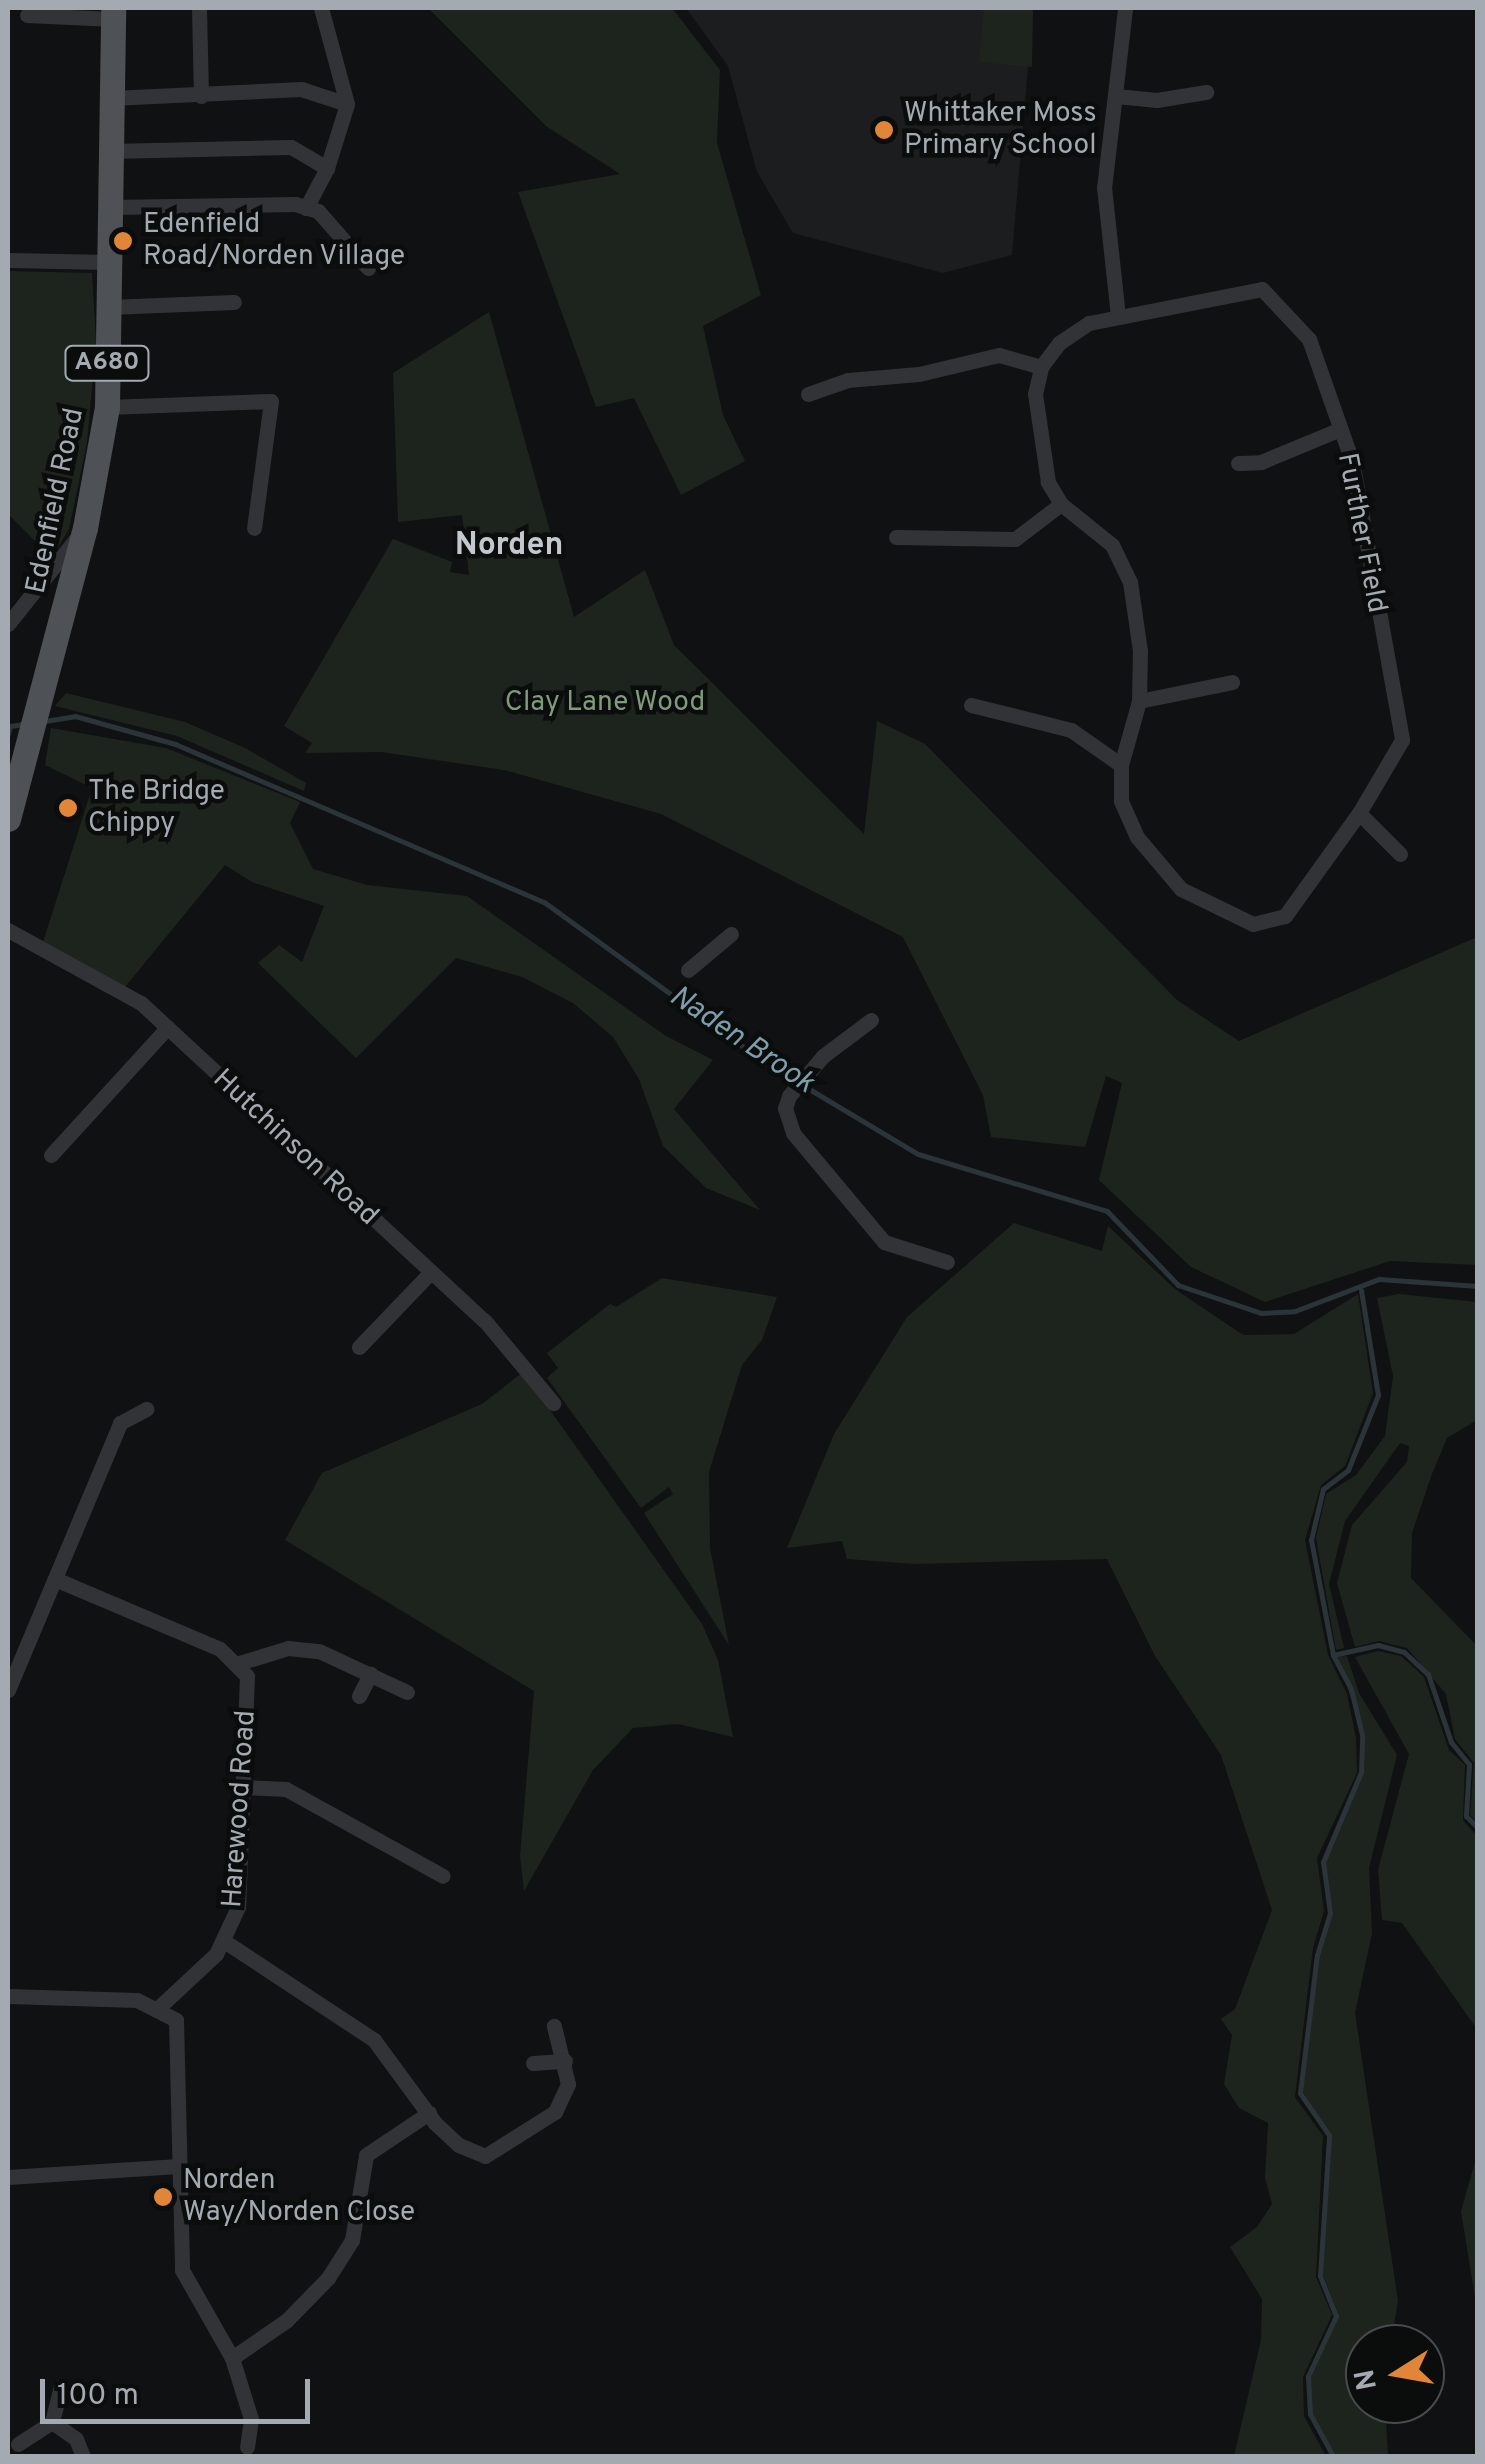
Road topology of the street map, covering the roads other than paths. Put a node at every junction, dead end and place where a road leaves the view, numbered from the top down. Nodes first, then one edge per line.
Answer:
1 (200, 8) edge
2 (321, 8) edge
3 (1125, 8) edge
4 (113, 13) edge
5 (28, 15) dead end
6 (1206, 92) dead end
7 (200, 96) junction
8 (1116, 96) junction
9 (111, 98) junction
10 (348, 104) junction
11 (110, 151) junction
12 (327, 168) junction
13 (300, 206) junction
14 (109, 207) junction
15 (8, 260) edge
16 (109, 262) junction
17 (368, 268) dead end
18 (234, 302) dead end
19 (109, 307) junction
20 (1118, 316) junction
21 (1040, 367) junction
22 (808, 394) dead end
23 (107, 408) junction
24 (1338, 430) junction
25 (1238, 463) dead end
26 (1061, 504) junction
27 (85, 528) junction
28 (254, 528) dead end
29 (896, 537) dead end
30 (8, 624) edge
31 (1232, 682) dead end
32 (1138, 701) junction
33 (971, 705) dead end
34 (1121, 765) junction
35 (1360, 813) junction
36 (8, 818) edge
37 (1400, 854) dead end
38 (8, 930) edge
39 (731, 934) dead end
40 (688, 970) dead end
41 (871, 1020) dead end
42 (168, 1027) junction
43 (51, 1155) dead end
44 (946, 1262) dead end
45 (430, 1272) junction
46 (359, 1347) dead end
47 (553, 1403) dead end
48 (146, 1410) dead end
49 (54, 1579) junction
50 (236, 1664) junction
51 (370, 1674) junction
52 (8, 1690) edge
53 (408, 1692) dead end
54 (359, 1696) dead end
55 (244, 1787) junction
56 (443, 1876) dead end
57 (224, 1941) junction
58 (8, 1996) edge
59 (156, 2010) junction
60 (554, 2026) dead end
61 (565, 2061) junction
62 (534, 2063) dead end
63 (429, 2113) junction
64 (180, 2166) junction
65 (8, 2176) edge
66 (232, 2358) junction
67 (61, 2388) dead end
68 (52, 2422) junction
69 (18, 2444) dead end
70 (247, 2453) edge
71 (83, 2456) edge

1 - 7 street
2 - 10 street
3 - 8 street
4 - 5 street
4 - 9 main road, Edenfield Road / A680
6 - 8 street
7 - 9 street
7 - 10 street
8 - 20 street
9 - 11 main road, Edenfield Road / A680
10 - 12 street
11 - 12 street
11 - 14 main road, Edenfield Road / A680
12 - 13 street
13 - 14 street
13 - 17 street
14 - 16 main road, Edenfield Road / A680
15 - 16 street
16 - 19 main road, Edenfield Road / A680
18 - 19 street
19 - 23 main road, Edenfield Road / A680
20 - 21 street
20 - 24 street, Further Field
21 - 22 street
21 - 26 street
23 - 27 main road, Edenfield Road / A680
23 - 28 street
24 - 25 street
24 - 35 street, Further Field
26 - 29 street
26 - 32 street
27 - 30 street
27 - 36 main road, Edenfield Road / A680
31 - 32 street
32 - 34 street
33 - 34 street
34 - 35 street, Further Field
35 - 37 street
38 - 42 street, Hutchinson Road
39 - 40 street
41 - 44 street
42 - 43 street
42 - 45 street, Hutchinson Road
45 - 46 street
45 - 47 street, Hutchinson Road
48 - 49 street
49 - 50 street
49 - 52 street
50 - 51 street
50 - 55 street, Harewood Road
51 - 53 street
51 - 54 street
55 - 56 street
55 - 57 street, Harewood Road
57 - 59 street, Harewood Road
57 - 63 street
58 - 59 street
59 - 64 street
60 - 61 street
61 - 62 street
61 - 63 street
63 - 66 street
64 - 65 street
64 - 66 street
66 - 70 street
67 - 68 street
68 - 69 street
68 - 71 street

